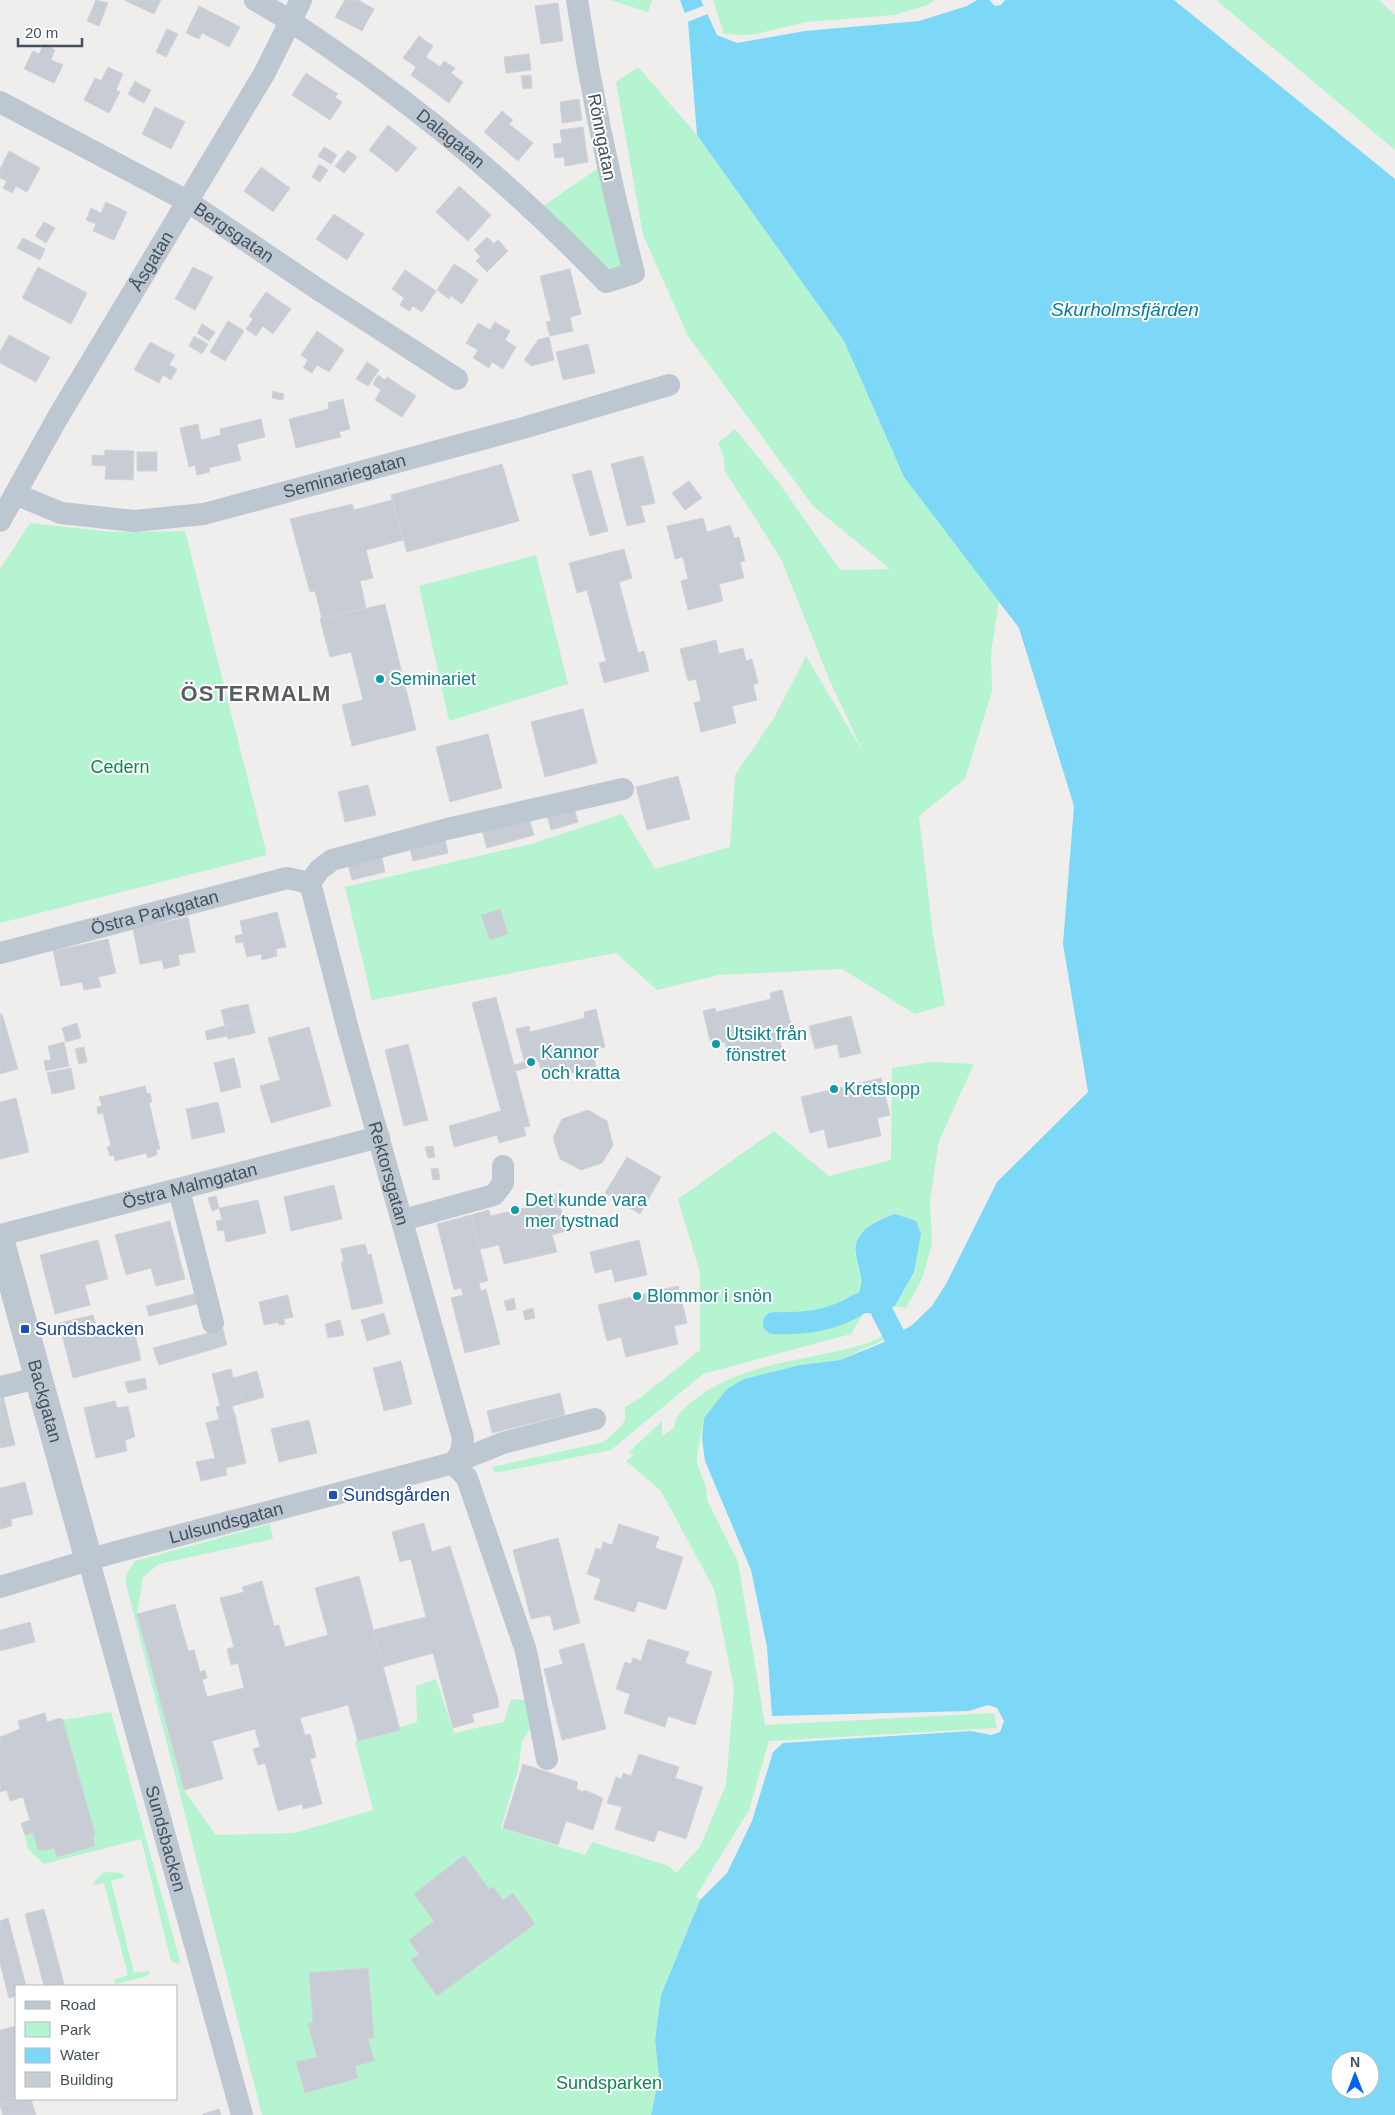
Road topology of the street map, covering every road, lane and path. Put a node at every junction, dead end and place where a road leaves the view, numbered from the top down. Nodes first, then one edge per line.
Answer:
1 (255, 0) edge
2 (301, 0) edge
3 (577, 0) edge
4 (290, 20) junction
5 (0, 102) edge
6 (187, 201) junction
7 (634, 273) joint
8 (458, 378) dead end
9 (669, 385) dead end
10 (15, 494) junction
11 (0, 521) edge
12 (624, 789) dead end
13 (310, 883) junction
14 (0, 952) edge
15 (379, 1137) junction
16 (503, 1166) dead end
17 (179, 1190) junction
18 (403, 1220) junction
19 (0, 1235) edge
20 (0, 1239) edge
21 (213, 1322) dead end
22 (38, 1378) junction
23 (0, 1387) edge
24 (595, 1419) dead end
25 (453, 1463) junction
26 (89, 1561) junction
27 (0, 1587) edge
28 (547, 1759) dead end
29 (242, 2115) edge

1 - 4 street, Dalagatan
2 - 4 street, Åsgatan
3 - 7 street, Rönngatan
4 - 6 street, Åsgatan
4 - 7 street, Dalagatan
5 - 6 street, Bergsgatan
6 - 8 street, Bergsgatan
6 - 10 street, Åsgatan
9 - 10 street, Seminariegatan
10 - 11 street, Åsgatan
12 - 13 street
13 - 14 street, Östra Parkgatan
13 - 15 street, Rektorsgatan
15 - 17 street, Östra Malmgatan
15 - 18 street, Rektorsgatan
16 - 18 street
17 - 19 street, Östra Malmgatan
17 - 21 street
18 - 25 street, Rektorsgatan
20 - 22 street, Backgatan
22 - 23 street
22 - 26 street, Backgatan
24 - 25 street, Lulsundsgatan
25 - 26 street, Lulsundsgatan
25 - 28 street
26 - 27 street, Lulsundsgatan
26 - 29 street, Sundsbacken

